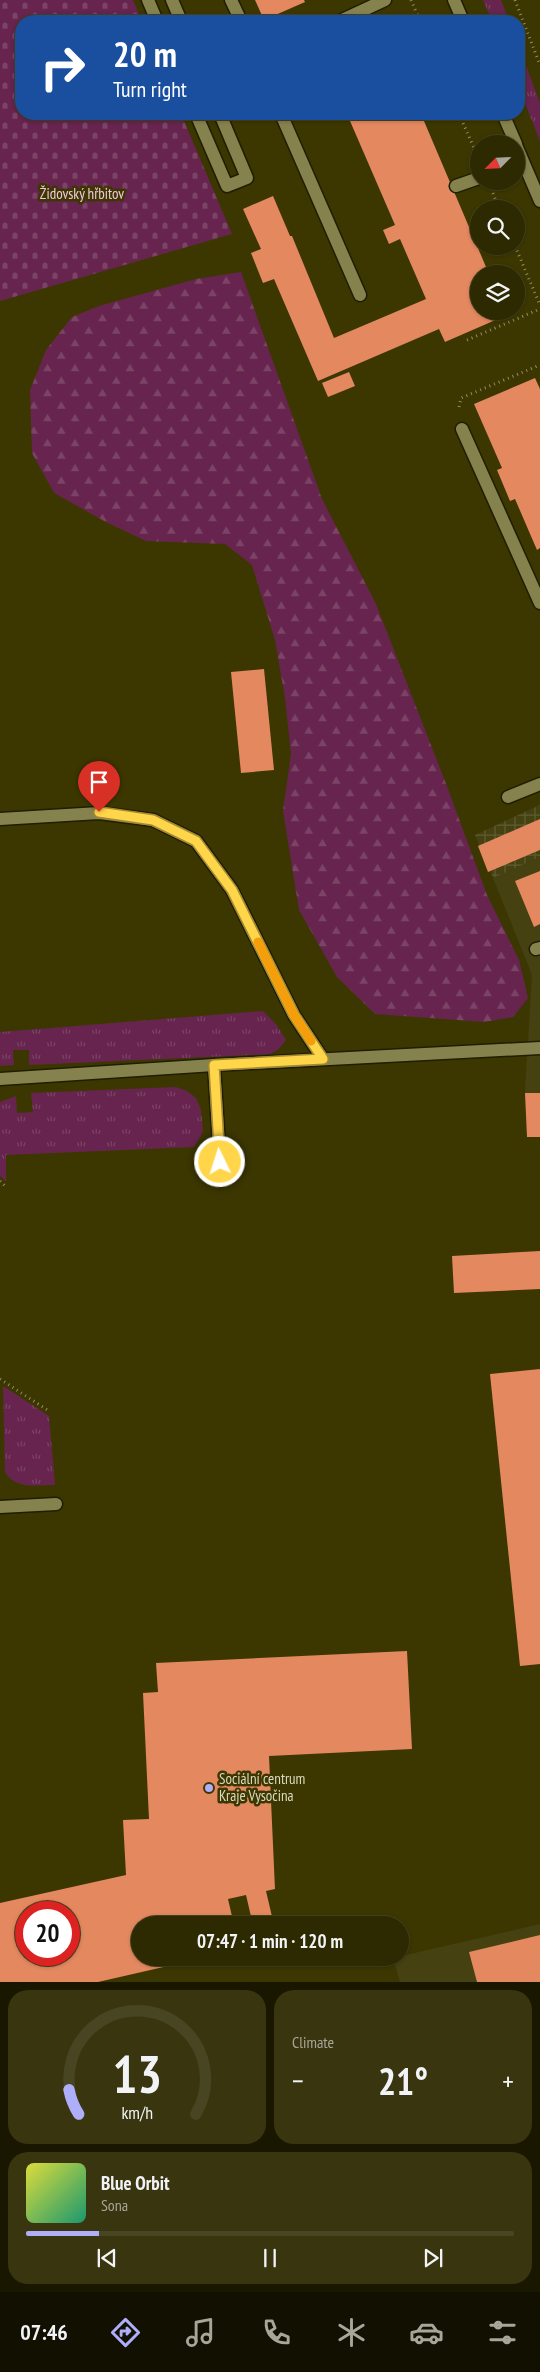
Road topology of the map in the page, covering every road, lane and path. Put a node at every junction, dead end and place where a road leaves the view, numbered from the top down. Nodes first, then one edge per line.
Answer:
1 (148, 0) edge
2 (172, 0) edge
3 (232, 0) edge
4 (385, 0) edge
5 (411, 0) edge
6 (454, 0) edge
7 (515, 0) edge
8 (154, 15) edge
9 (178, 15) edge
10 (238, 15) edge
11 (353, 15) edge
12 (417, 15) edge
13 (460, 15) edge
14 (521, 15) edge
15 (525, 26) edge
16 (540, 65) edge
17 (198, 120) edge
18 (223, 120) edge
19 (284, 120) edge
20 (462, 120) edge
21 (506, 120) edge
22 (512, 135) edge
23 (470, 139) edge
24 (525, 172) edge
25 (470, 181) edge
26 (456, 186) dead end
27 (540, 200) edge
28 (519, 255) edge
29 (360, 295) dead end
30 (540, 305) edge
31 (540, 309) edge
32 (467, 340) dead end
33 (540, 365) edge
34 (462, 429) joint
35 (540, 603) edge
36 (540, 784) edge
37 (508, 797) dead end
38 (0, 818) edge
39 (540, 1048) edge
40 (323, 1059) junction
41 (214, 1065) junction
42 (0, 1079) edge
43 (220, 1162) dead end
44 (0, 1181) edge
45 (6, 1187) dead end
46 (0, 1379) edge
47 (49, 1411) dead end
48 (56, 1504) dead end
49 (0, 1508) edge

1 - 8 main road
2 - 9 main road
3 - 10 main road
4 - 11 main road
5 - 12 path
6 - 13 main road
7 - 14 path
15 - 16 path
17 - 18 main road
19 - 29 main road
20 - 23 path
21 - 22 main road
24 - 27 main road
25 - 26 main road
28 - 30 path
31 - 32 path
33 - 34 path
34 - 35 main road
36 - 37 main road
38 - 40 main road
39 - 40 main road
40 - 41 main road
41 - 42 main road
41 - 43 main road
44 - 45 path
46 - 47 path
48 - 49 main road

